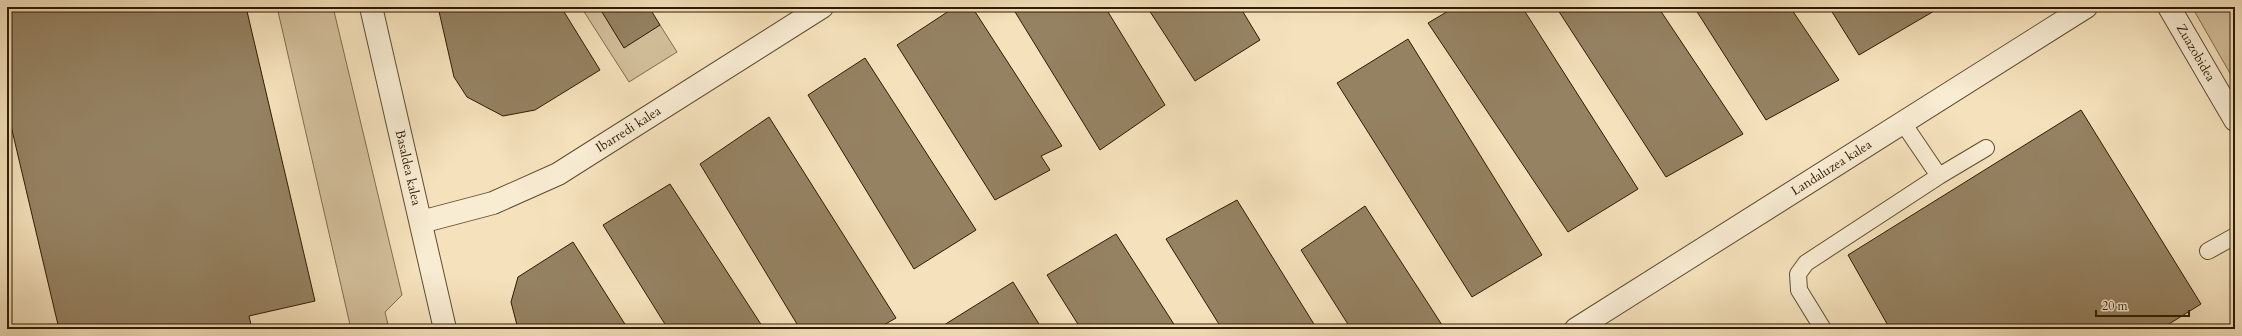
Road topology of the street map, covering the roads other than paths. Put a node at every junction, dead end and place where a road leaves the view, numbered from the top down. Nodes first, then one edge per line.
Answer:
1 (371, 7) edge
2 (822, 7) edge
3 (2086, 7) edge
4 (2169, 7) edge
5 (2235, 120) edge
6 (1903, 123) junction
7 (1986, 148) dead end
8 (1939, 176) junction
9 (421, 222) junction
10 (2235, 236) edge
11 (2208, 251) dead end
12 (445, 329) edge
13 (1576, 329) edge
14 (1824, 329) edge

1 - 9 street, Basaldea kalea
2 - 9 street, Ibarredi kalea
3 - 6 street, Landaluzea kalea
4 - 5 street, Zuazobidea
6 - 8 lane
6 - 13 street, Landaluzea kalea
7 - 8 lane
8 - 14 lane
9 - 12 street, Basaldea kalea
10 - 11 lane

